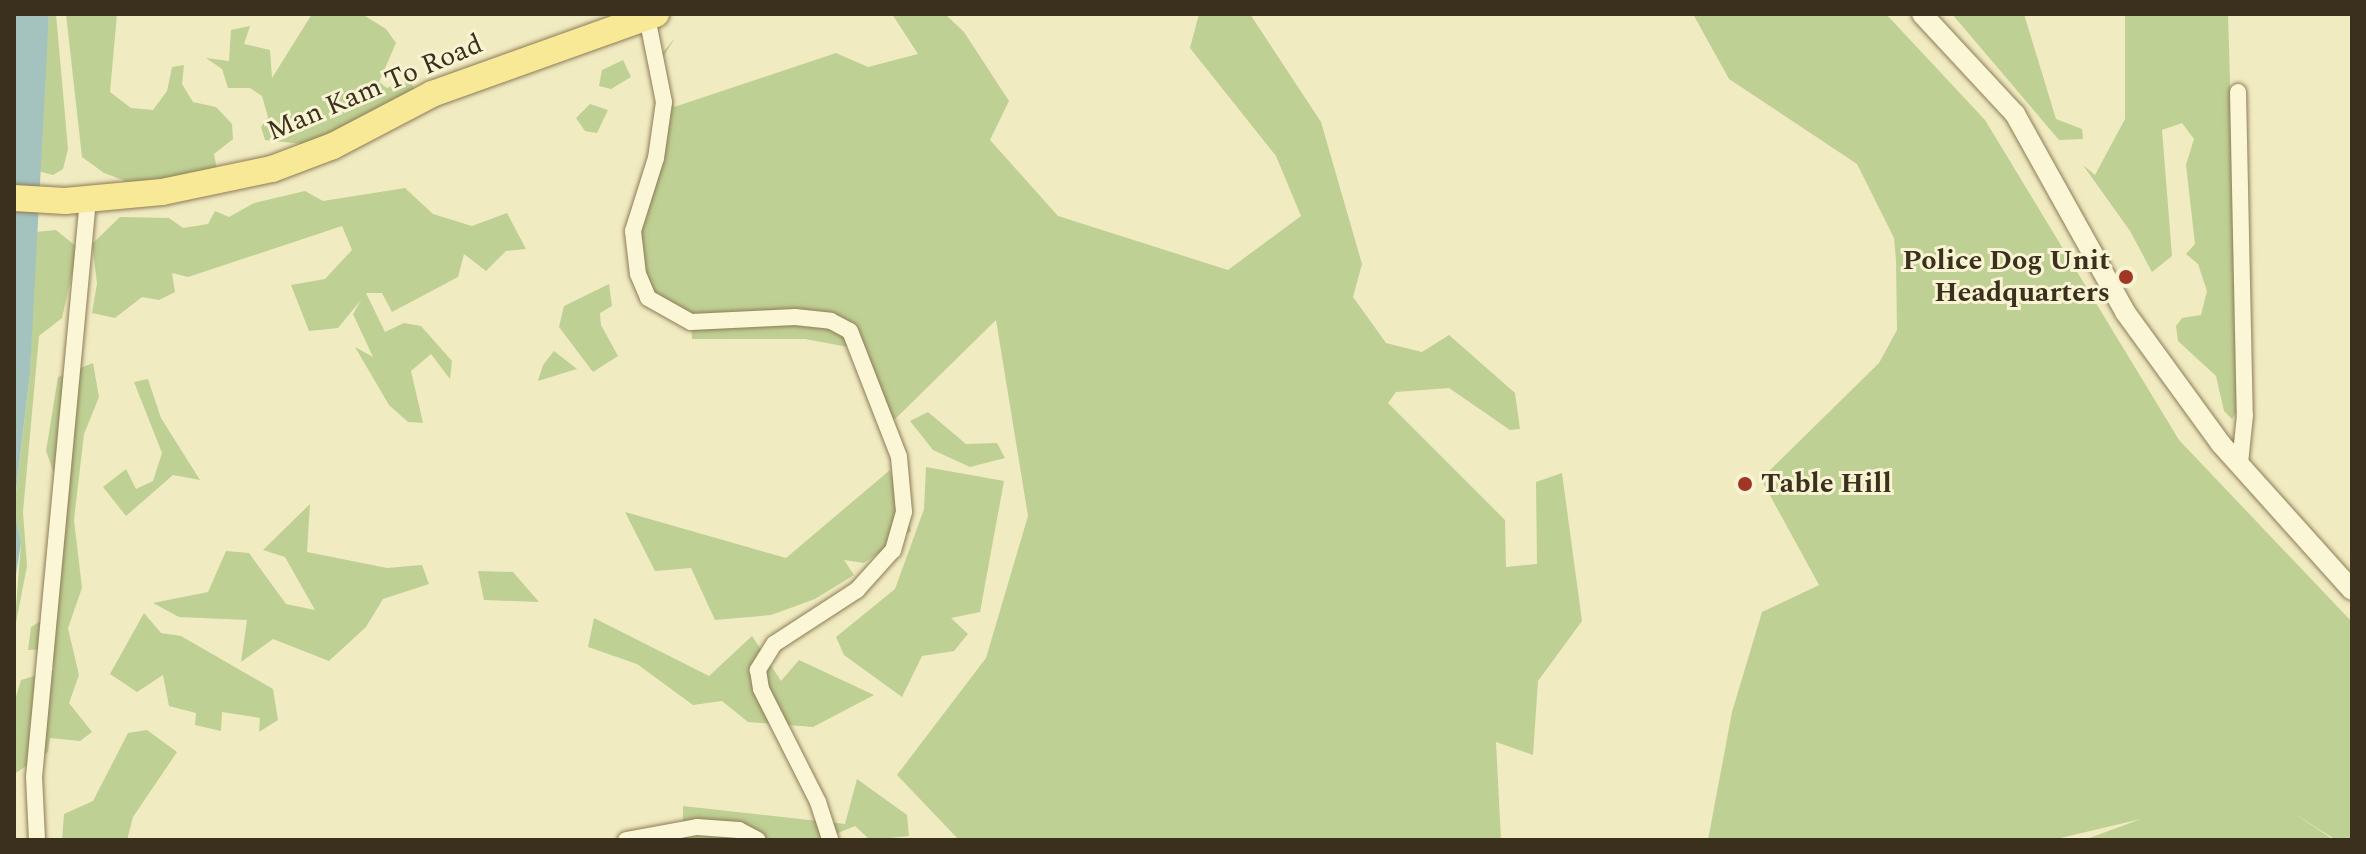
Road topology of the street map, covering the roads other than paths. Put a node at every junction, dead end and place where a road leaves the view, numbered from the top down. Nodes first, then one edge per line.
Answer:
1 (1922, 14) edge
2 (641, 17) edge
3 (2238, 92) dead end
4 (14, 198) edge
5 (77, 200) junction
6 (2240, 463) junction
7 (2352, 590) edge
8 (37, 840) edge
9 (626, 840) edge
10 (758, 840) edge
11 (830, 840) edge

1 - 6 street
2 - 5 main road, Man Kam To Road
2 - 11 street
3 - 6 street
4 - 5 main road, Man Kam To Road
5 - 8 street
6 - 7 street
9 - 10 street

